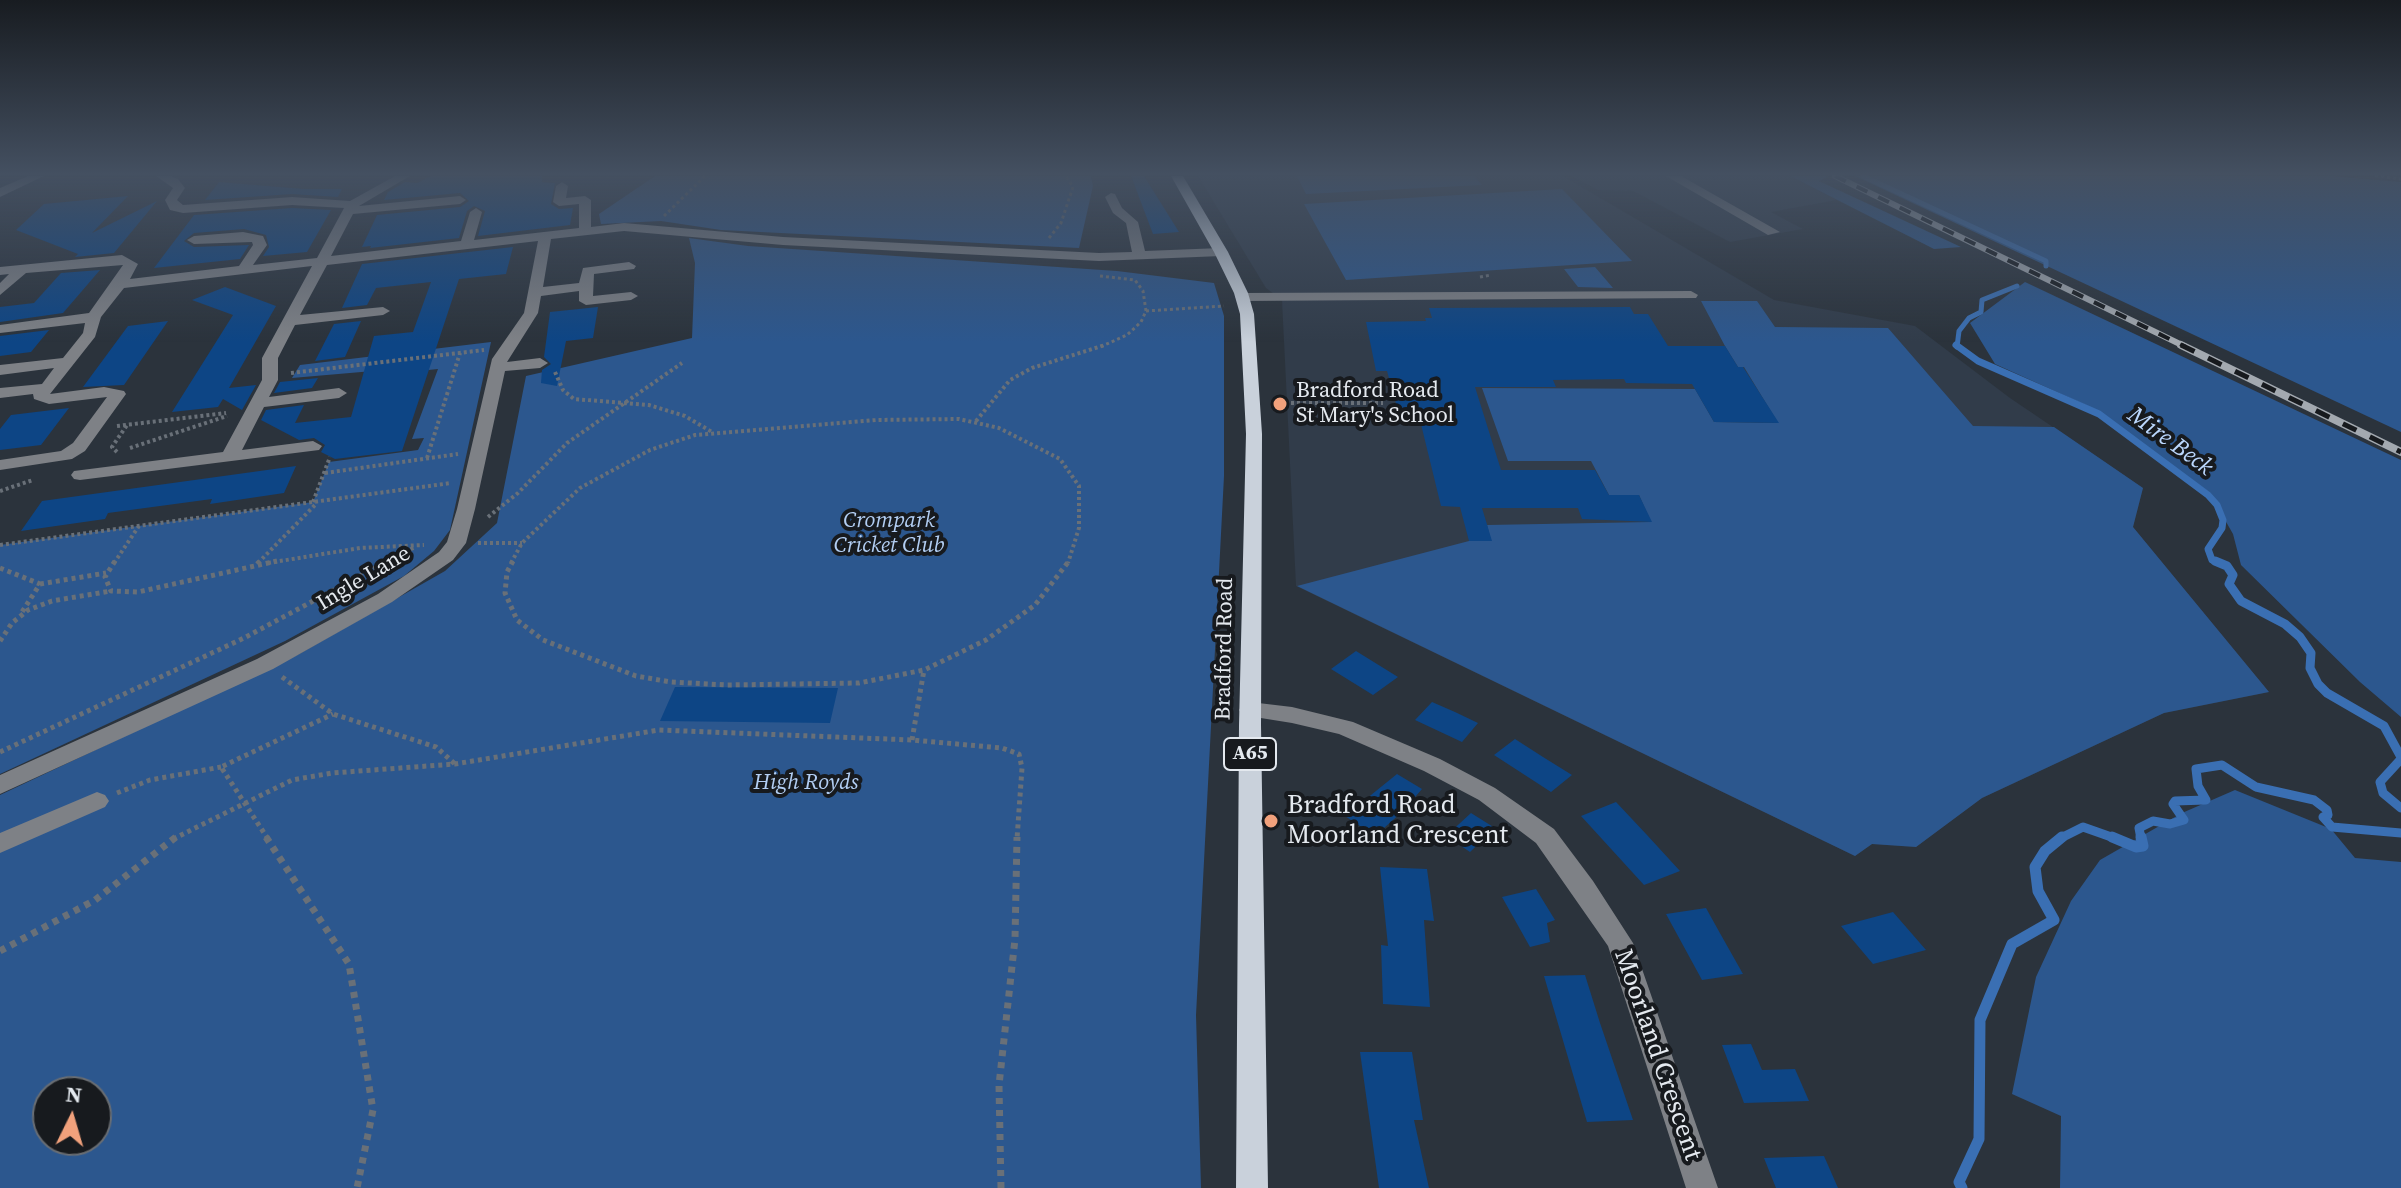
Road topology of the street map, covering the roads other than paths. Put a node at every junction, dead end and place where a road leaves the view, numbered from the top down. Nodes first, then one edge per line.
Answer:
1 (337, 231) edge
2 (470, 231) edge
3 (582, 231) edge
4 (689, 231) edge
5 (1134, 231) edge
6 (1209, 231) edge
7 (545, 238) junction
8 (194, 240) dead end
9 (466, 246) junction
10 (1221, 252) junction
11 (1140, 257) junction
12 (320, 262) junction
13 (629, 266) dead end
14 (23, 268) junction
15 (243, 270) junction
16 (0, 271) edge
17 (120, 284) junction
18 (586, 286) junction
19 (0, 291) edge
20 (533, 293) junction
21 (1646, 295) junction
22 (1691, 295) dead end
23 (631, 296) dead end
24 (1243, 300) junction
25 (383, 311) dead end
26 (1657, 313) dead end
27 (94, 317) junction
28 (289, 321) junction
29 (0, 329) edge
30 (67, 362) junction
31 (540, 363) road end
32 (499, 367) junction
33 (0, 370) edge
34 (46, 388) junction
35 (0, 393) edge
36 (339, 393) dead end
37 (259, 403) junction
38 (313, 446) road end
39 (229, 457) junction
40 (0, 465) edge
41 (80, 475) dead end
42 (1250, 710) junction
43 (0, 785) edge
44 (97, 801) road end
45 (0, 844) edge
46 (1252, 1188) edge
47 (1702, 1188) edge

1 - 12 street
2 - 9 street
3 - 7 street
4 - 11 street
5 - 11 street
6 - 10 main road, Bradford Road / A65
7 - 9 street
7 - 20 street
8 - 15 street
9 - 12 street
10 - 11 street
10 - 24 main road, Bradford Road / A65
12 - 15 street
12 - 28 street
13 - 18 street
14 - 16 street
14 - 17 street
14 - 19 street
15 - 17 street
17 - 27 street
18 - 20 street
18 - 23 street
20 - 32 street
21 - 22 street
21 - 24 street
21 - 26 street
24 - 42 main road, Bradford Road / A65
25 - 28 street
27 - 29 street
27 - 30 street
28 - 37 street
30 - 33 street
30 - 34 street
31 - 32 street
32 - 43 street, Ingle Lane
34 - 35 street
34 - 40 street
36 - 37 street
37 - 39 street
38 - 39 street
39 - 41 street
42 - 46 main road, Bradford Road / A65
42 - 47 street, Moorland Crescent
44 - 45 street

